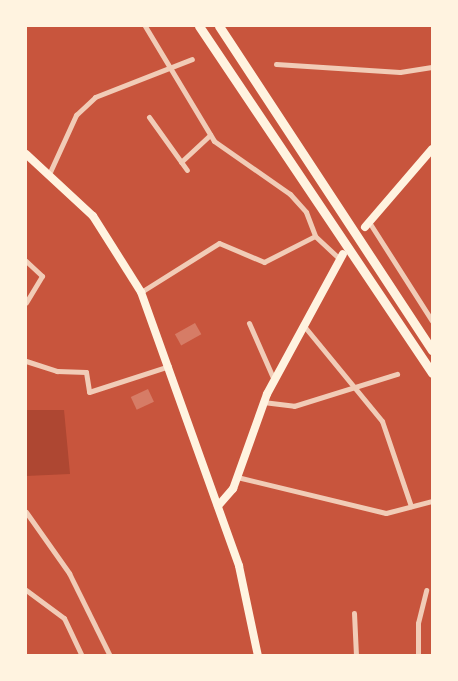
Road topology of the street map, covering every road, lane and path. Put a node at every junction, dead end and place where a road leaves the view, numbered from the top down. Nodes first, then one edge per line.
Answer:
1 (145, 26) edge
2 (199, 26) edge
3 (219, 26) edge
4 (192, 58) dead end
5 (276, 64) dead end
6 (432, 67) edge
7 (169, 69) junction
8 (149, 117) dead end
9 (210, 135) junction
10 (432, 149) edge
11 (26, 154) edge
12 (181, 162) junction
13 (186, 170) dead end
14 (50, 172) junction
15 (367, 224) joint
16 (315, 236) junction
17 (342, 256) joint
18 (26, 261) edge
19 (141, 292) junction
20 (26, 303) edge
21 (432, 321) edge
22 (249, 323) dead end
23 (302, 325) junction
24 (432, 350) edge
25 (26, 361) edge
26 (170, 366) junction
27 (432, 373) edge
28 (397, 374) dead end
29 (274, 380) junction
30 (351, 384) junction
31 (263, 402) junction
32 (236, 477) junction
33 (432, 501) edge
34 (218, 506) junction
35 (411, 506) junction
36 (26, 512) edge
37 (26, 590) edge
38 (426, 590) dead end
39 (354, 613) dead end
40 (82, 656) edge
41 (110, 656) edge
42 (258, 656) edge
43 (357, 656) edge
44 (418, 656) edge

1 - 7 street
2 - 27 highway
3 - 24 highway
4 - 7 street
5 - 6 street
7 - 9 street
7 - 14 street
8 - 12 street
9 - 12 street
9 - 16 street
10 - 15 main road
11 - 14 main road
12 - 13 street
14 - 19 main road
15 - 21 street
16 - 17 street
16 - 19 street
17 - 23 main road
18 - 20 street
19 - 26 main road
22 - 29 street
23 - 29 main road
23 - 30 street
25 - 26 street
26 - 34 main road
28 - 30 street
29 - 31 main road
30 - 31 street
30 - 35 street
31 - 32 main road
32 - 34 main road
32 - 35 street
33 - 35 street
34 - 42 main road
36 - 41 street
37 - 40 street
38 - 44 street
39 - 43 street

